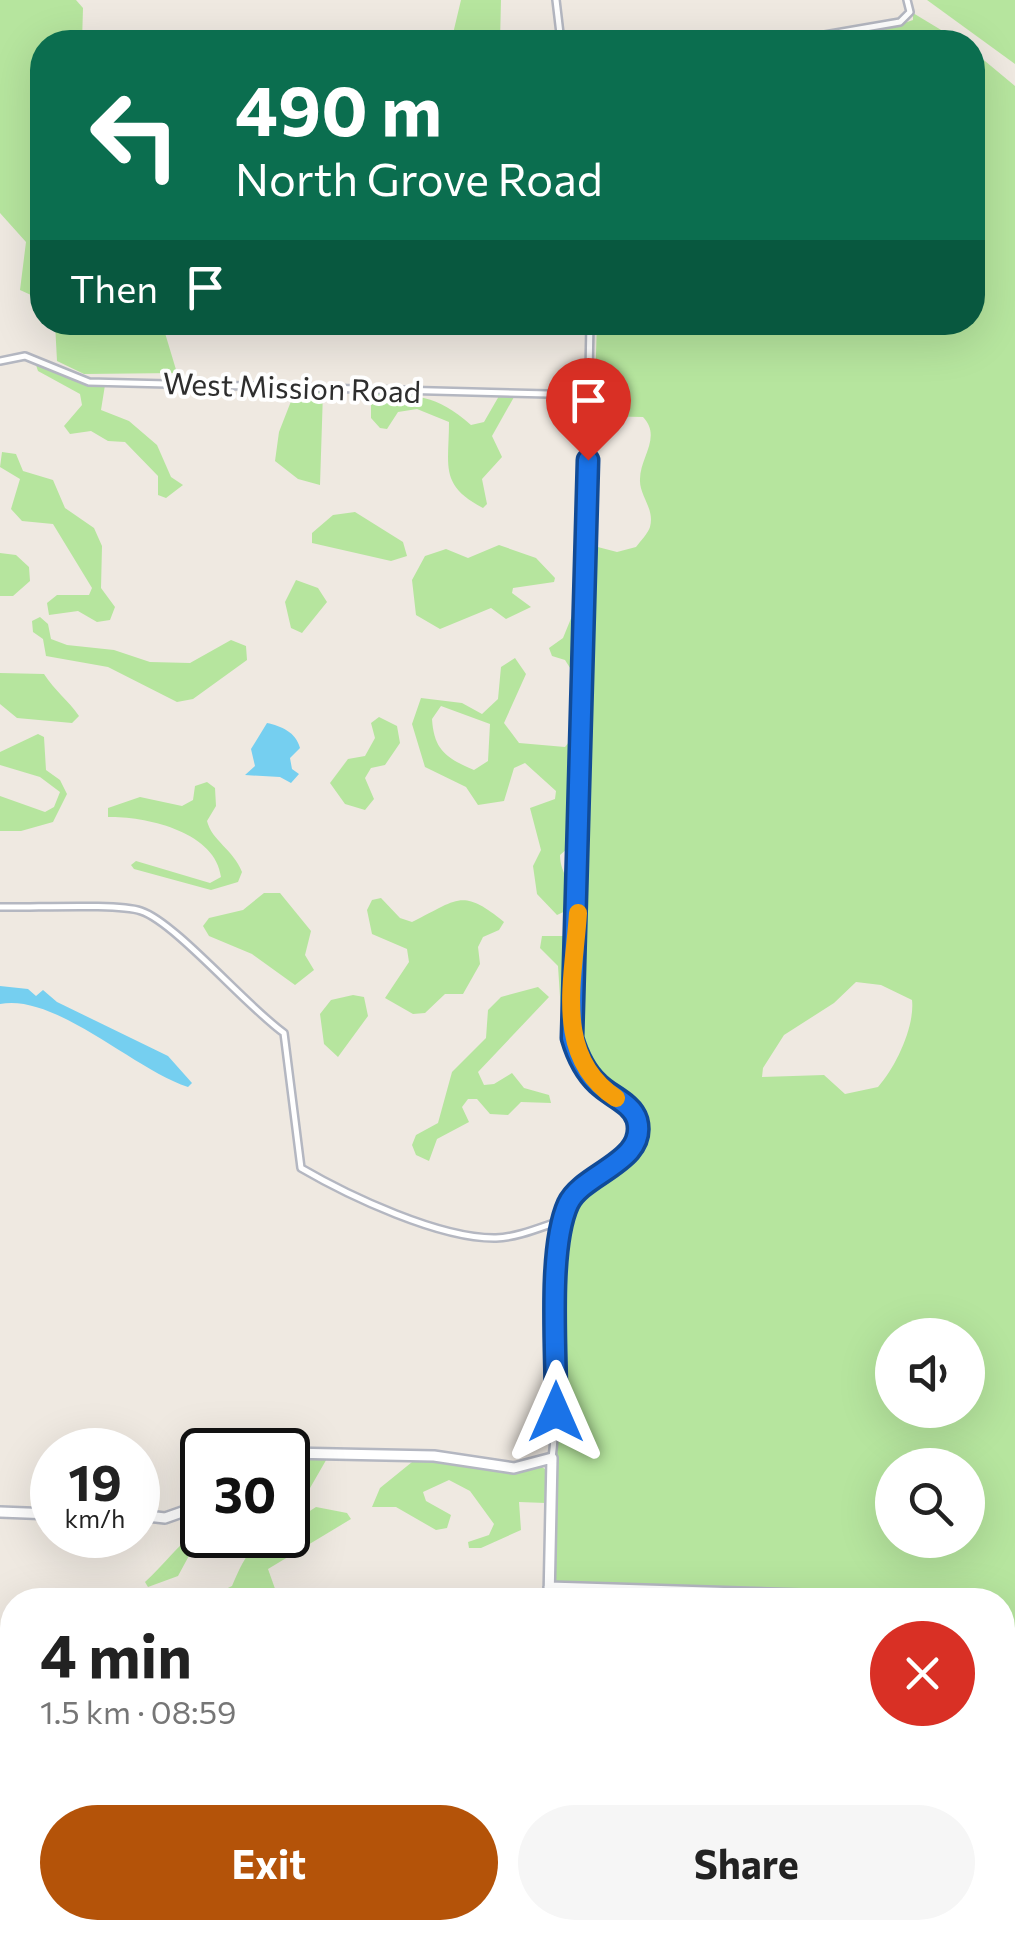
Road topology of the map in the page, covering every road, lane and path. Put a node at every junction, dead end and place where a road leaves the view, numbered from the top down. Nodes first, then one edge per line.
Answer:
1 (556, 0) edge
2 (906, 0) edge
3 (560, 30) edge
4 (854, 30) edge
5 (590, 335) edge
6 (0, 361) edge
7 (589, 395) junction
8 (0, 907) edge
9 (563, 1220) junction
10 (310, 1453) edge
11 (552, 1458) junction
12 (0, 1512) edge
13 (30, 1513) edge
14 (548, 1587) joint
15 (580, 1588) edge

1 - 3 street
2 - 4 street
5 - 7 street
6 - 7 street, West Mission Road
7 - 9 street
8 - 9 street
9 - 11 street
10 - 11 street
11 - 14 street
12 - 13 street
14 - 15 street

